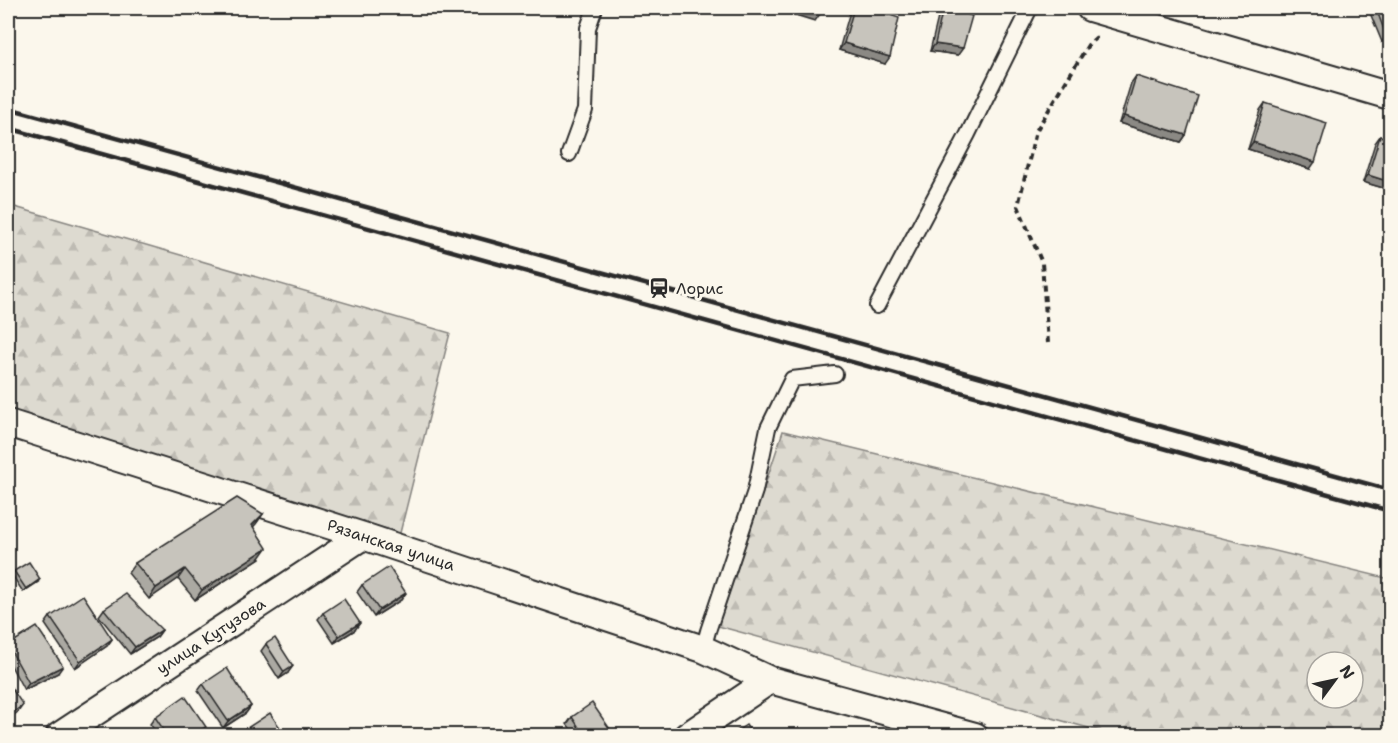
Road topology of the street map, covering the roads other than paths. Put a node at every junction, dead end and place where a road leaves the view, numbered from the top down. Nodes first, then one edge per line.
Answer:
1 (595, 8) edge
2 (1030, 8) edge
3 (1090, 8) edge
4 (1125, 11) edge
5 (1390, 96) edge
6 (569, 153) dead end
7 (877, 306) dead end
8 (835, 374) dead end
9 (8, 423) edge
10 (363, 536) junction
11 (704, 649) junction
12 (770, 680) junction
13 (59, 735) edge
14 (687, 735) edge
15 (975, 735) edge

1 - 6 lane
2 - 7 lane
3 - 4 street
4 - 5 street
8 - 11 lane
9 - 10 street, Рязанская улица
10 - 11 street, Рязанская улица
10 - 13 street, улица Кутузова
11 - 12 street, Рязанская улица
12 - 14 street
12 - 15 street, Рязанская улица

